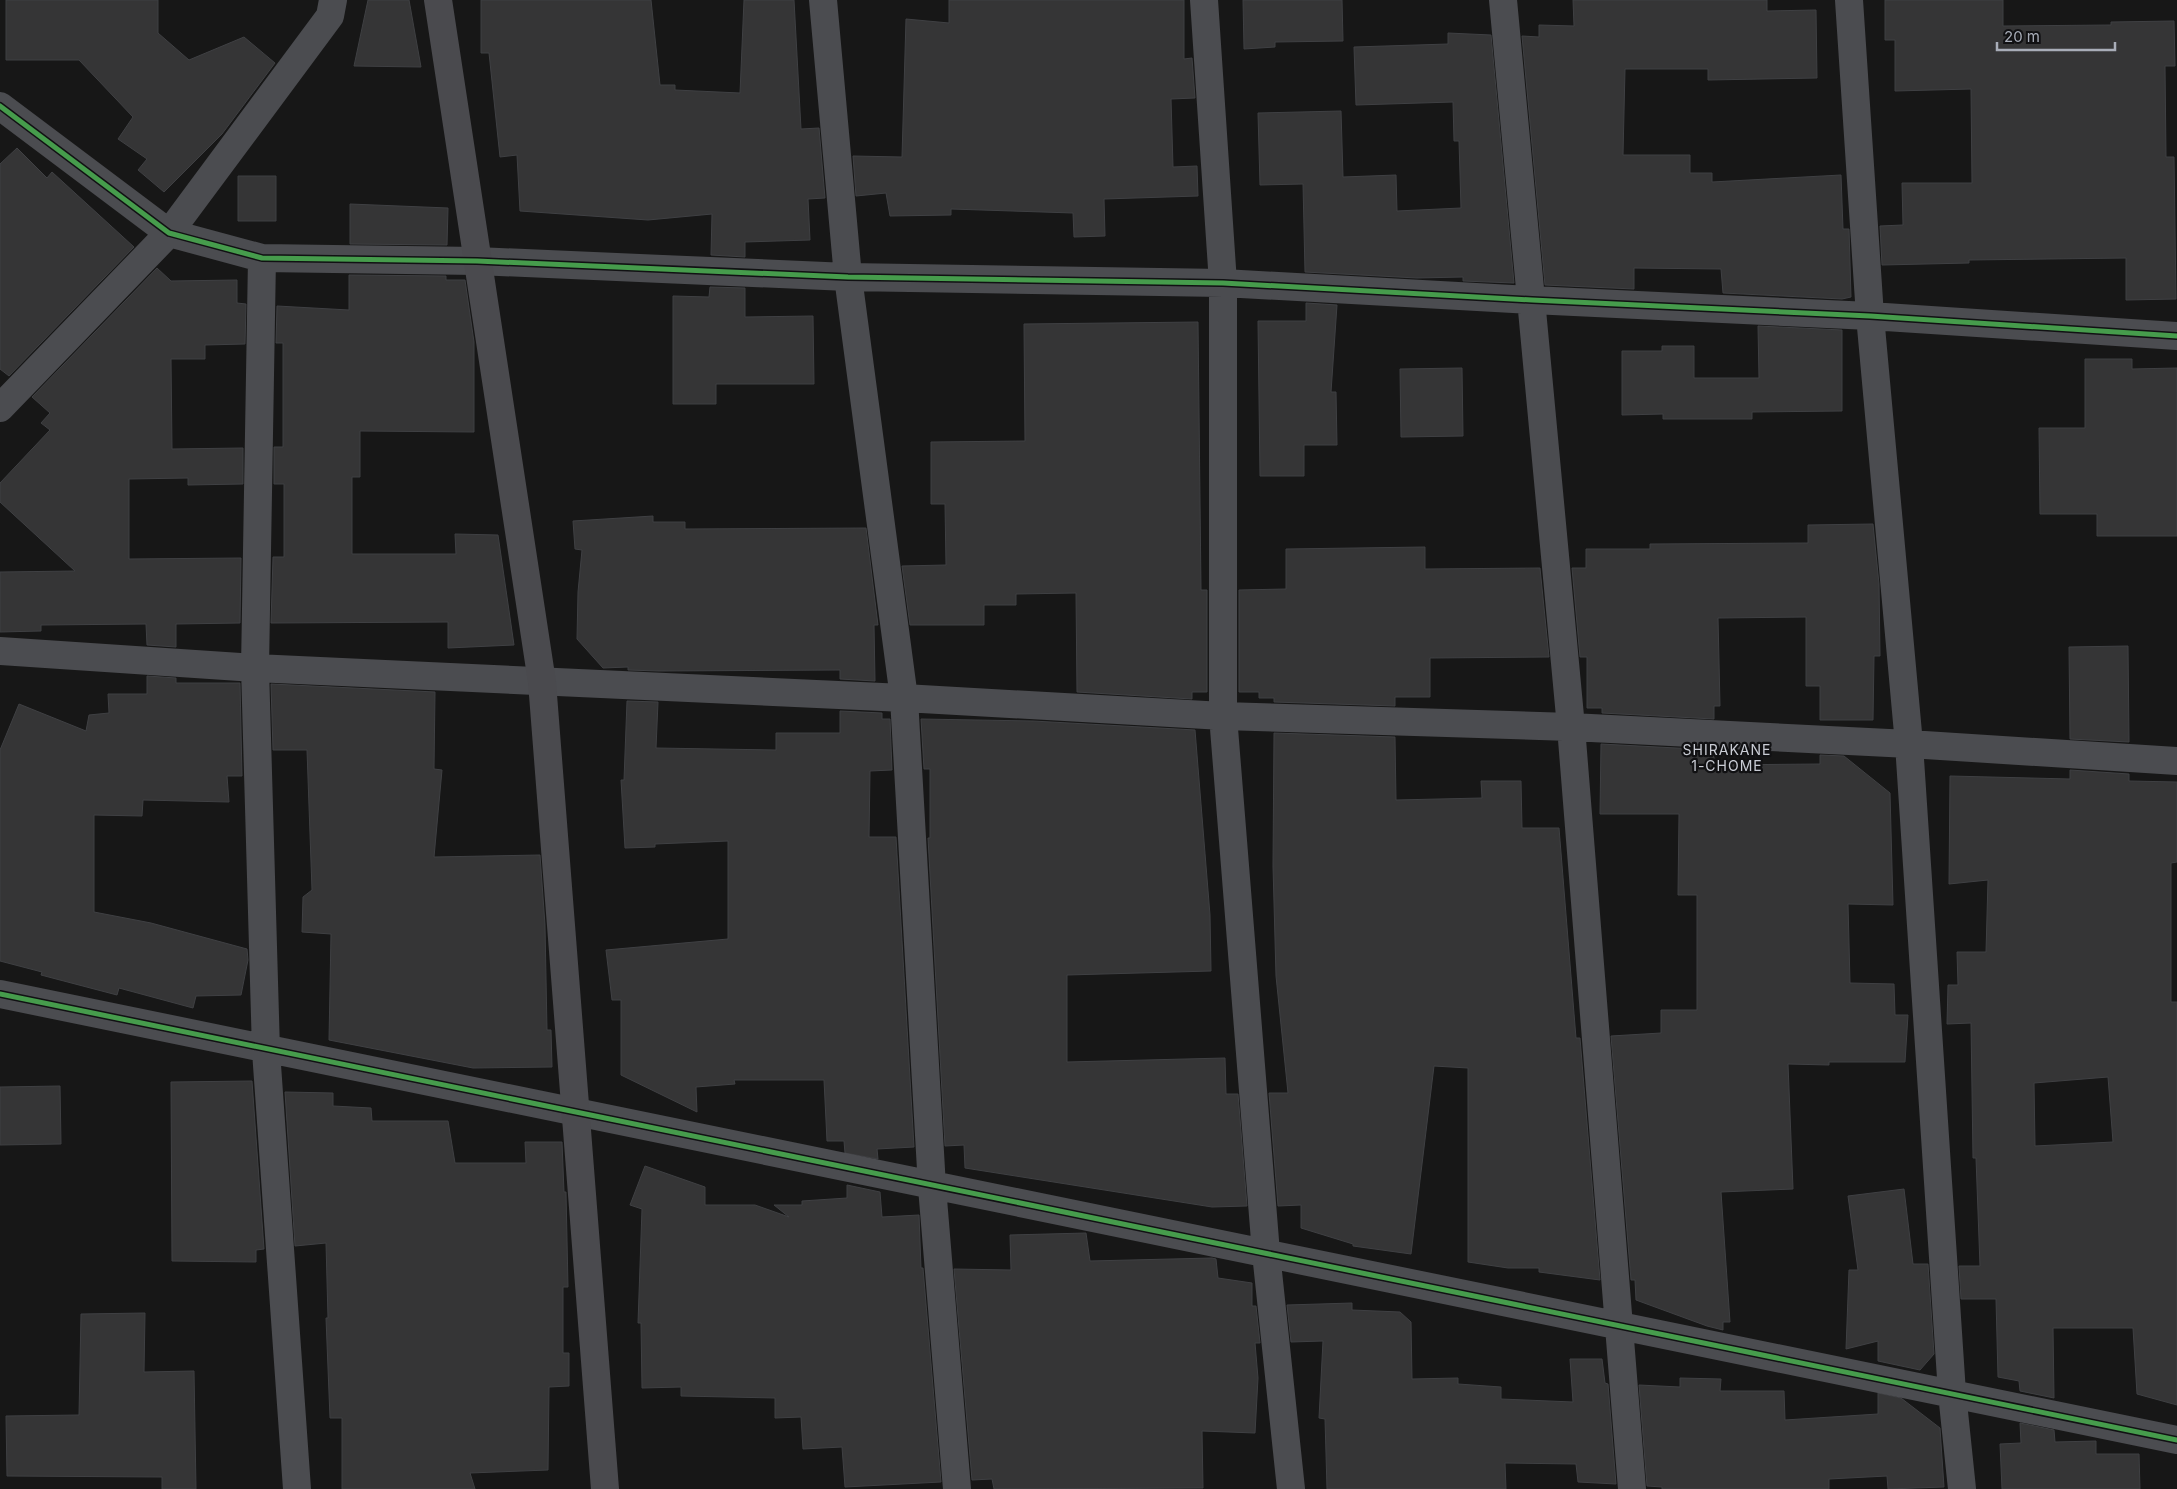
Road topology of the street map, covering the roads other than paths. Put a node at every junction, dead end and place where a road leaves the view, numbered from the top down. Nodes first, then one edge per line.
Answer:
1 (333, 0) edge
2 (438, 0) edge
3 (823, 0) edge
4 (1204, 0) edge
5 (1503, 0) edge
6 (1849, 0) edge
7 (0, 106) edge
8 (169, 233) junction
9 (262, 258) junction
10 (478, 261) junction
11 (848, 277) junction
12 (1223, 283) junction
13 (1532, 300) junction
14 (1870, 316) junction
15 (2177, 336) edge
16 (0, 408) edge
17 (0, 651) edge
18 (255, 668) junction
19 (542, 682) junction
20 (904, 698) junction
21 (1224, 716) junction
22 (1571, 727) junction
23 (1909, 744) junction
24 (2177, 761) edge
25 (0, 994) edge
26 (266, 1050) junction
27 (574, 1112) junction
28 (932, 1187) junction
29 (1266, 1253) junction
30 (1618, 1323) junction
31 (1952, 1392) junction
32 (2177, 1440) edge
33 (297, 1489) edge
34 (605, 1489) edge
35 (957, 1489) edge
36 (1291, 1489) edge
37 (1632, 1489) edge
38 (1962, 1489) edge

1 - 8 street
2 - 10 street
3 - 11 street
4 - 12 street
5 - 13 street
6 - 14 street
7 - 8 street
8 - 9 street
8 - 16 street
9 - 10 street
9 - 18 street
10 - 11 street
10 - 19 street
11 - 12 street
11 - 20 street
12 - 13 street
12 - 21 street
13 - 14 street
13 - 22 street
14 - 15 street
14 - 23 street
17 - 18 street
18 - 19 street
18 - 26 street
19 - 20 street
19 - 27 street
20 - 21 street
20 - 28 street
21 - 22 street
21 - 29 street
22 - 23 street
22 - 30 street
23 - 24 street
23 - 31 street
25 - 26 street
26 - 27 street
26 - 33 street
27 - 28 street
27 - 34 street
28 - 29 street
28 - 35 street
29 - 30 street
29 - 36 street
30 - 31 street
30 - 37 street
31 - 32 street
31 - 38 street

